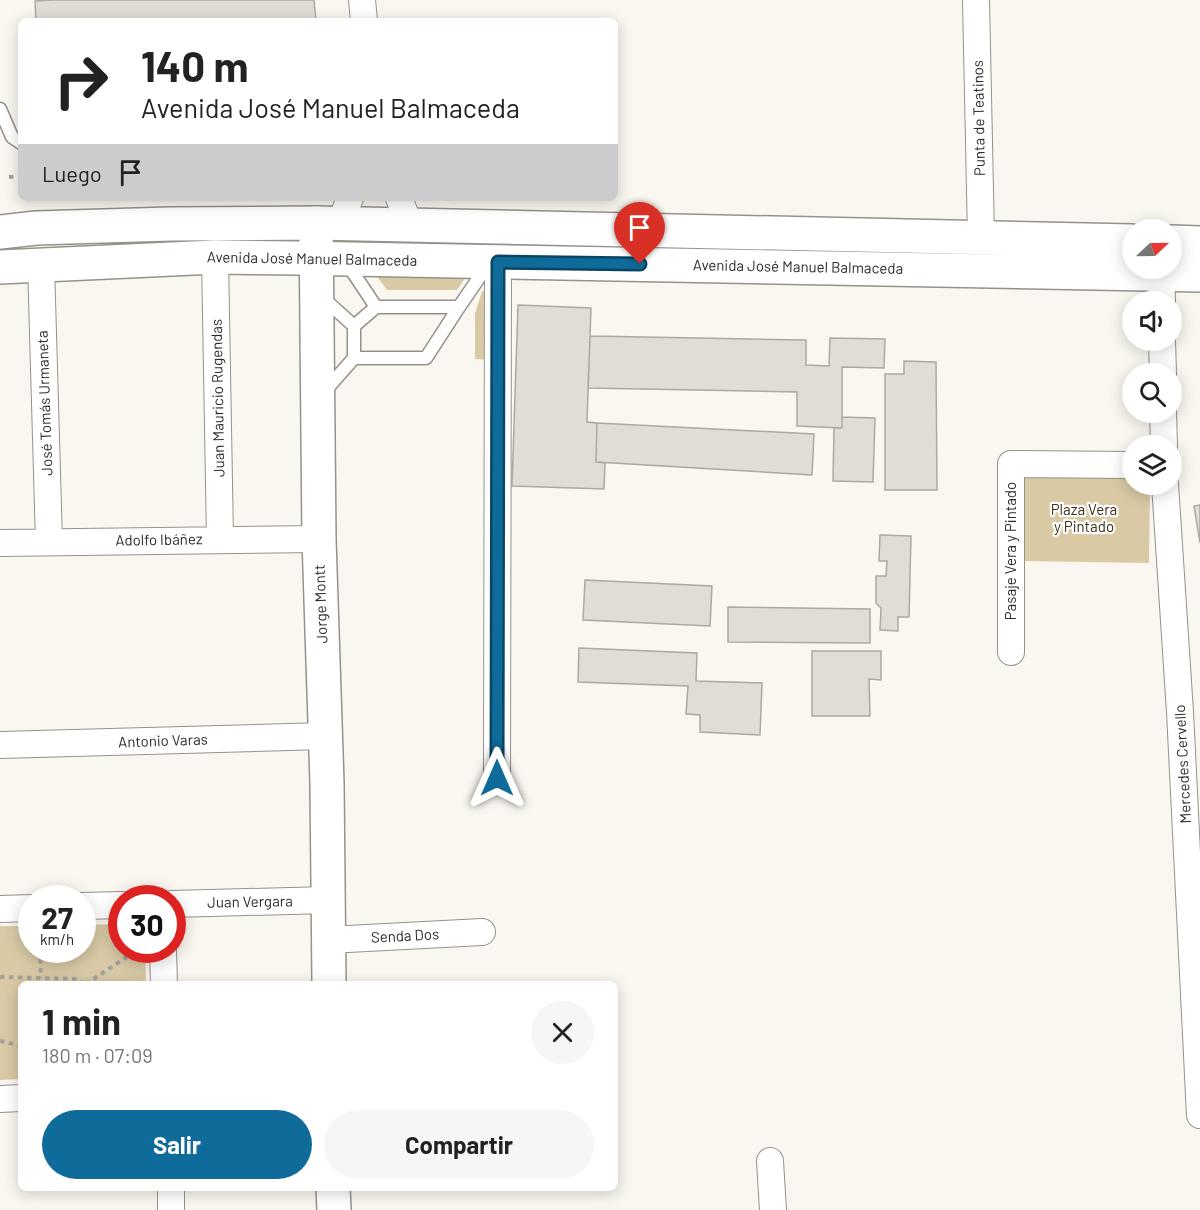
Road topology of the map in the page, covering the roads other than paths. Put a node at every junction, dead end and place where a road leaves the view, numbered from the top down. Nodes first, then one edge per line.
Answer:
1 (362, 0) edge
2 (976, 0) edge
3 (364, 18) edge
4 (0, 109) edge
5 (18, 141) edge
6 (404, 211) edge
7 (335, 215) edge
8 (0, 232) edge
9 (981, 237) junction
10 (1122, 241) edge
11 (1182, 242) edge
12 (1200, 243) edge
13 (215, 257) junction
14 (329, 258) junction
15 (494, 261) junction
16 (41, 264) junction
17 (0, 267) edge
18 (1200, 275) edge
19 (1162, 281) edge
20 (315, 291) junction
21 (376, 306) junction
22 (459, 307) junction
23 (354, 326) junction
24 (354, 358) junction
25 (317, 400) junction
26 (1122, 465) edge
27 (1166, 495) edge
28 (220, 539) junction
29 (319, 539) junction
30 (49, 542) junction
31 (0, 543) edge
32 (1011, 652) dead end
33 (325, 736) junction
34 (0, 746) edge
35 (497, 778) dead end
36 (327, 900) junction
37 (186, 904) edge
38 (18, 908) edge
39 (0, 909) edge
40 (482, 932) dead end
41 (328, 940) junction
42 (163, 963) edge
43 (164, 981) edge
44 (329, 981) edge
45 (18, 1098) edge
46 (0, 1099) edge
47 (1200, 1115) edge
48 (770, 1161) dead end
49 (171, 1191) edge
50 (333, 1191) edge
51 (171, 1210) edge
52 (334, 1210) edge
53 (773, 1210) edge

1 - 3 street
2 - 9 street, Punta de Teatinos
4 - 5 lane
6 - 7 main road
6 - 9 main road
7 - 8 main road
7 - 14 main road, Jorge Montt
9 - 10 main road
11 - 12 main road
13 - 14 main road, Avenida José Manuel Balmaceda
13 - 16 main road, Avenida José Manuel Balmaceda
13 - 28 street, Juan Mauricio Rugendas
14 - 15 main road, Avenida José Manuel Balmaceda
14 - 20 main road, Jorge Montt
14 - 21 lane
15 - 19 main road, Avenida José Manuel Balmaceda
15 - 22 lane
15 - 35 street
16 - 17 main road, Avenida José Manuel Balmaceda
16 - 30 street, José Tomás Urmaneta
18 - 19 main road, Avenida José Manuel Balmaceda
20 - 23 lane
20 - 25 main road, Jorge Montt
21 - 22 lane
21 - 23 lane
22 - 24 lane
23 - 24 lane
24 - 25 lane
25 - 29 main road, Jorge Montt
26 - 32 street, Pasaje Vera y Pintado
27 - 47 street, Mercedes Cervello
28 - 29 street, Adolfo Ibáñez
28 - 30 street, Adolfo Ibáñez
29 - 33 main road, Jorge Montt
30 - 31 street, Adolfo Ibáñez
33 - 34 street, Antonio Varas
33 - 36 main road, Jorge Montt
36 - 37 street, Juan Vergara
36 - 41 main road, Jorge Montt
38 - 39 street
40 - 41 street, Senda Dos
41 - 44 main road, Jorge Montt
42 - 43 street
45 - 46 street
48 - 53 street
49 - 51 street
50 - 52 main road

